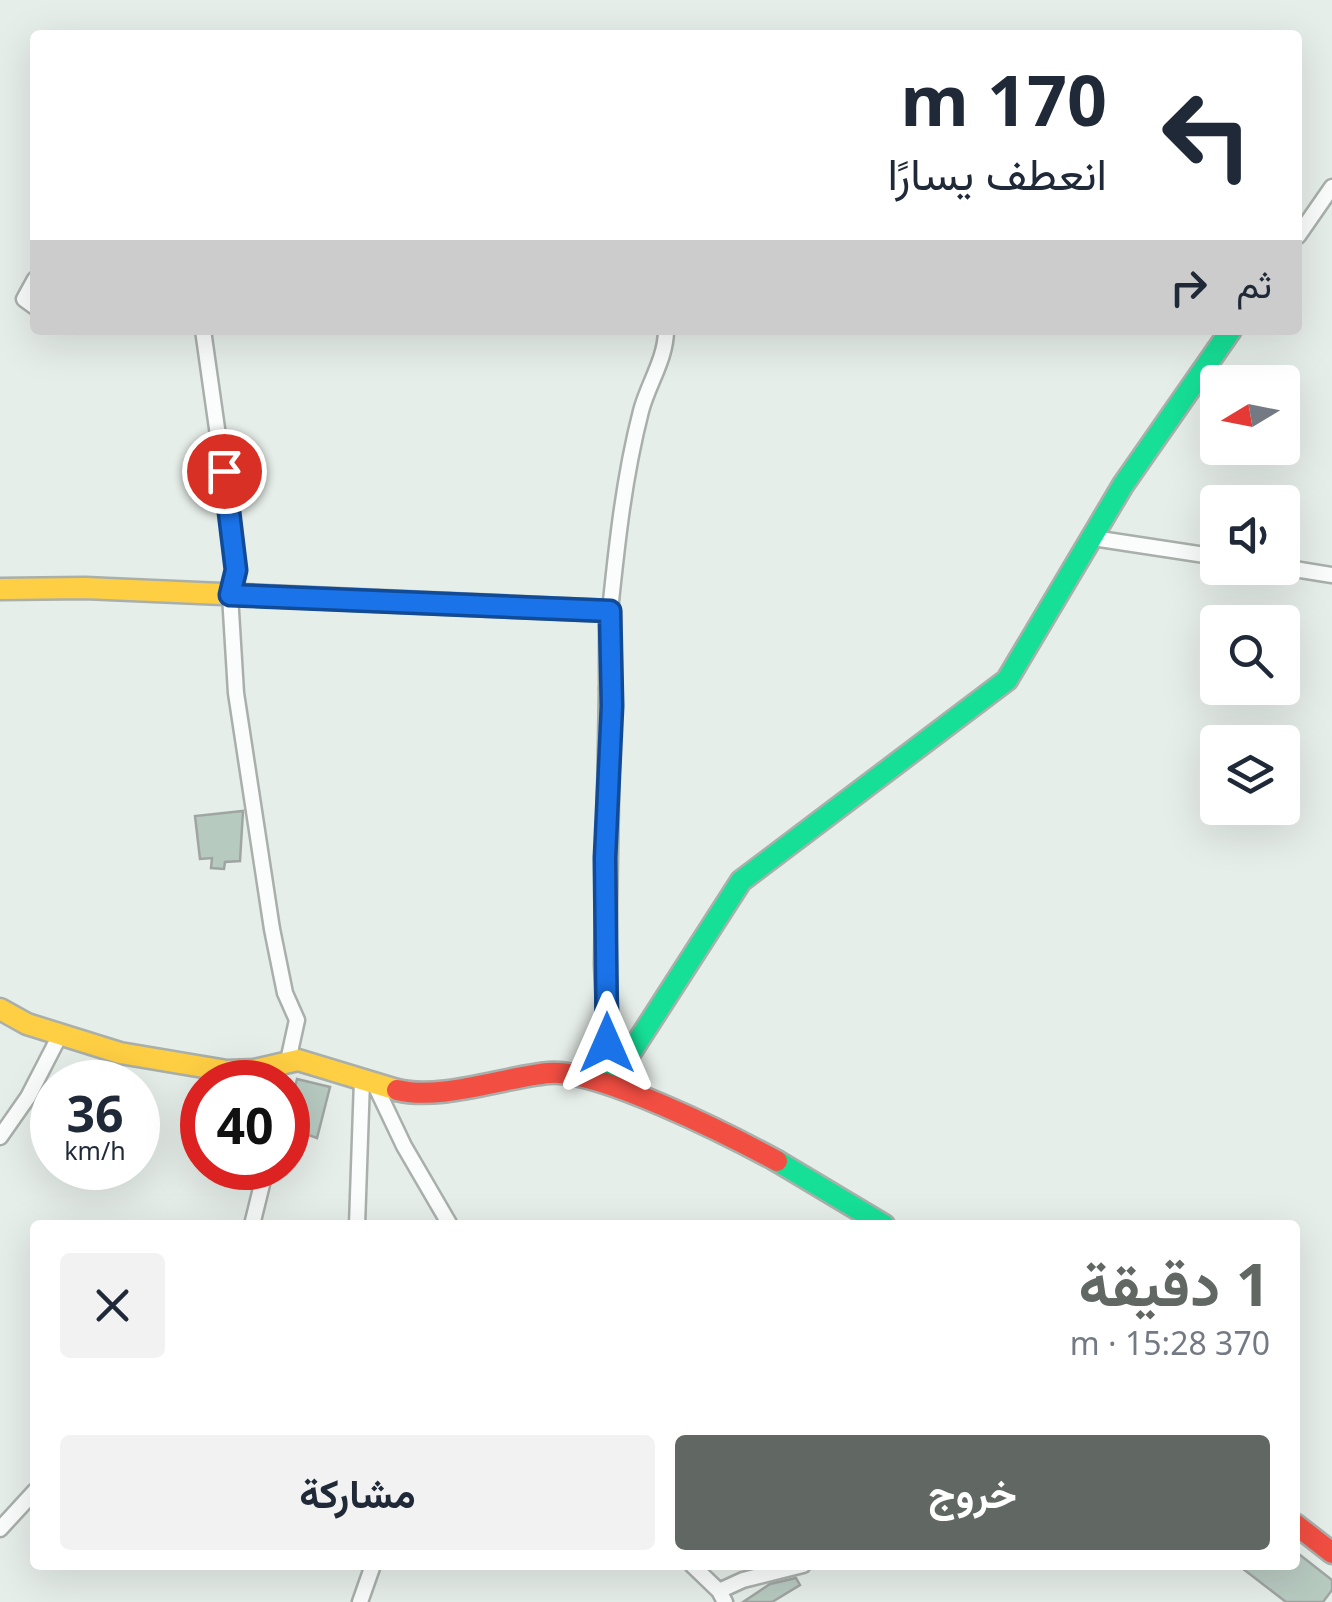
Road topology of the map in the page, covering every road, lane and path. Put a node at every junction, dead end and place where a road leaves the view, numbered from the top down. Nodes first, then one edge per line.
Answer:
1 (1332, 187) edge
2 (1302, 230) edge
3 (204, 335) edge
4 (666, 335) edge
5 (1227, 335) edge
6 (1093, 538) junction
7 (1200, 554) edge
8 (1300, 571) edge
9 (1332, 575) edge
10 (0, 589) edge
11 (230, 595) junction
12 (610, 611) junction
13 (0, 1009) edge
14 (60, 1035) junction
15 (283, 1060) edge
16 (180, 1063) edge
17 (310, 1065) edge
18 (368, 1082) junction
19 (610, 1083) junction
20 (0, 1136) edge
21 (261, 1190) edge
22 (253, 1220) edge
23 (357, 1220) edge
24 (447, 1220) edge
25 (876, 1220) edge
26 (30, 1496) edge
27 (1300, 1528) edge
28 (0, 1529) edge
29 (1332, 1553) edge
30 (371, 1570) edge
31 (696, 1570) edge
32 (783, 1570) edge
33 (721, 1598) edge
34 (360, 1602) edge

1 - 2 street
3 - 11 street
4 - 12 street
5 - 6 street
6 - 7 street
6 - 19 street
8 - 9 street
10 - 11 street
11 - 12 street
11 - 15 street
12 - 19 street
13 - 14 street
14 - 16 street
14 - 20 street
17 - 18 street
18 - 19 street
18 - 23 street
18 - 24 street
19 - 25 street
21 - 22 street
26 - 28 street
27 - 29 street
30 - 34 street
31 - 33 street
32 - 33 street

